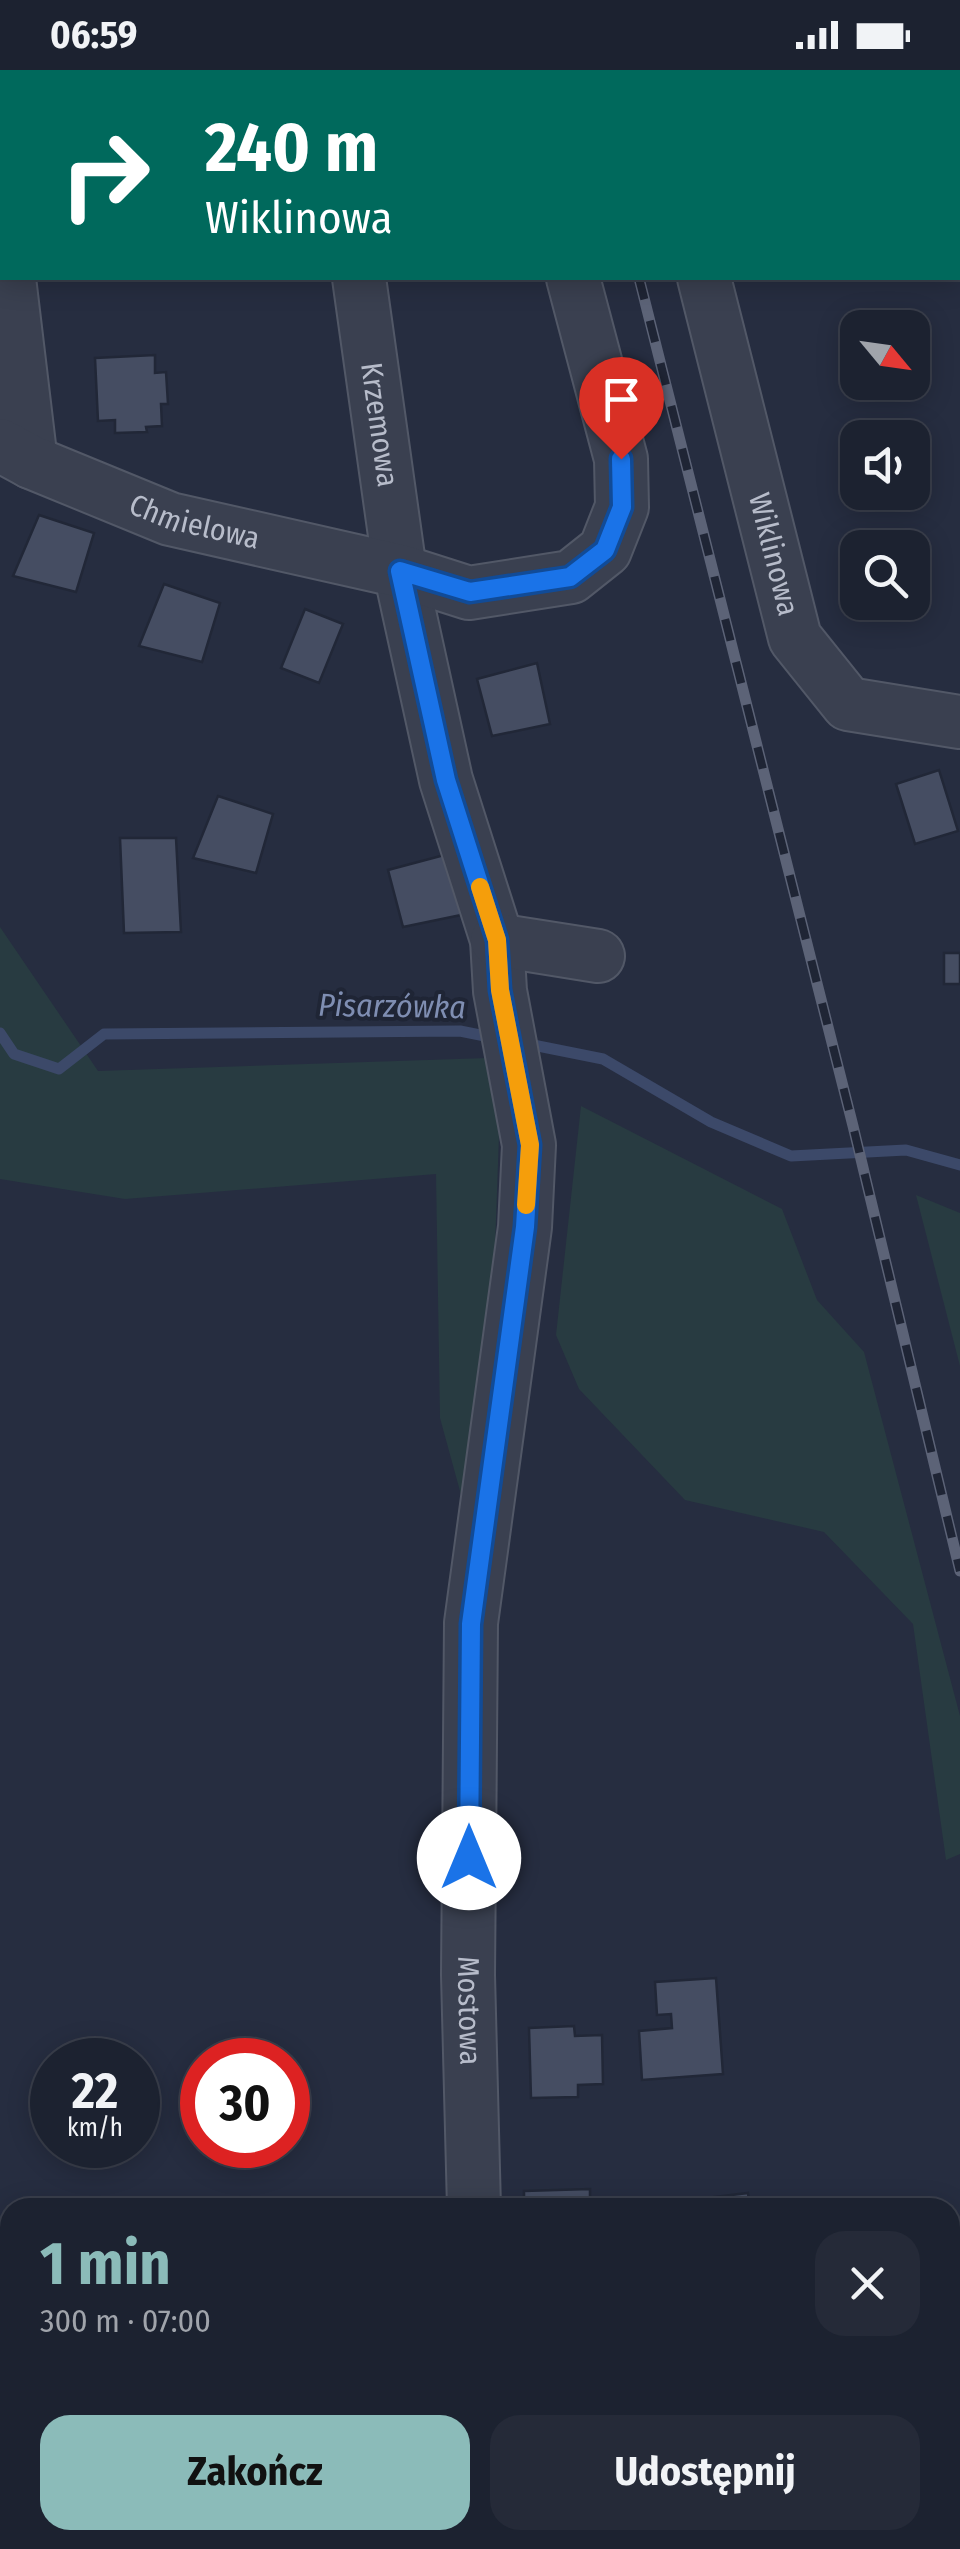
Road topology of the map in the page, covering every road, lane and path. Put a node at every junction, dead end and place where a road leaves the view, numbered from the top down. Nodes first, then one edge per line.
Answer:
1 (8, 280) edge
2 (359, 280) edge
3 (574, 280) edge
4 (705, 280) edge
5 (15, 453) edge
6 (400, 571) junction
7 (960, 722) edge
8 (497, 940) junction
9 (598, 956) dead end
10 (474, 2198) edge

1 - 5 street
2 - 6 street, Krzemowa
3 - 6 street
4 - 7 street, Wiklinowa
5 - 6 street, Chmielowa
6 - 8 street, Mostowa
8 - 9 street
8 - 10 street, Mostowa

